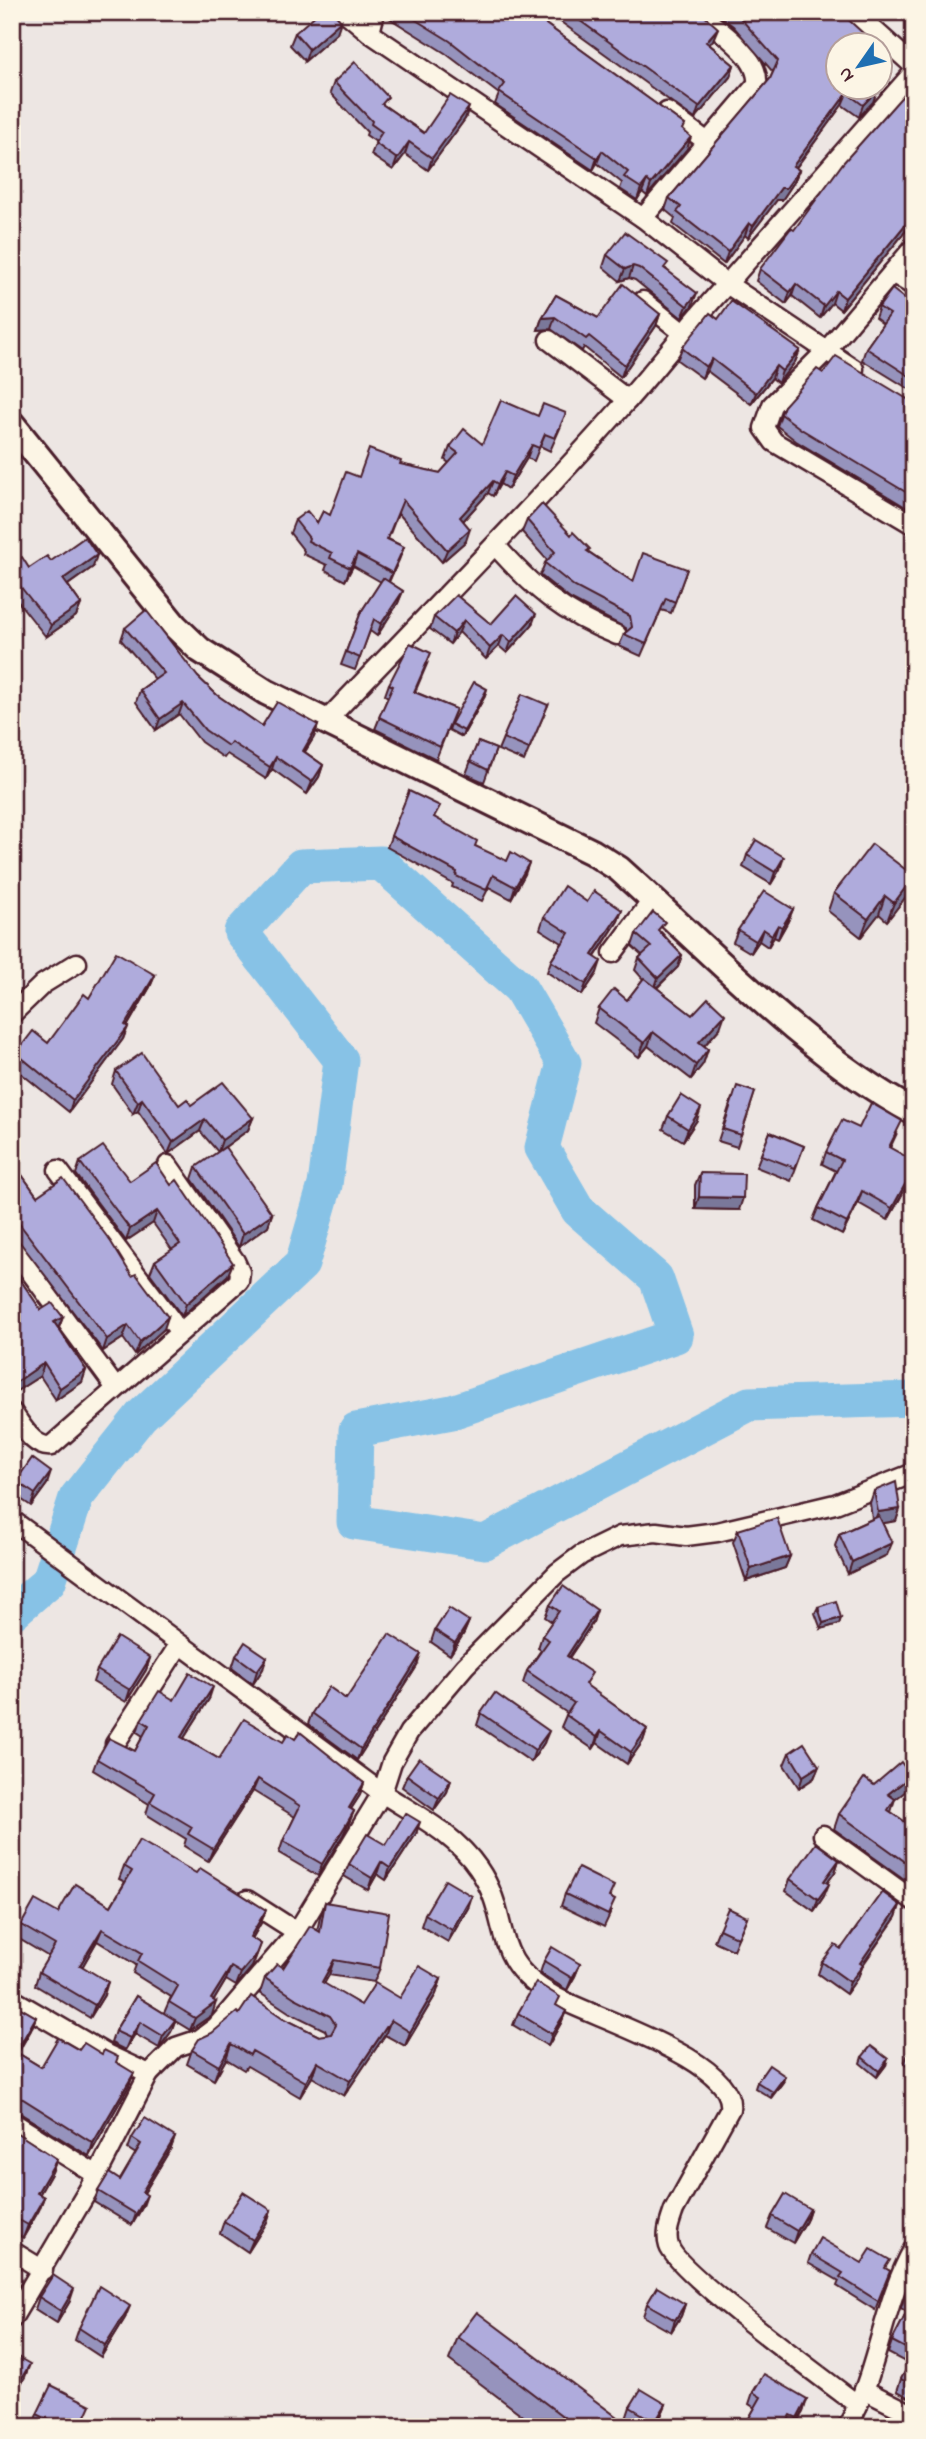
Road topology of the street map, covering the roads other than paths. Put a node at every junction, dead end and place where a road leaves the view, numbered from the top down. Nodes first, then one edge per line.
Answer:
1 (345, 12) edge
2 (375, 12) edge
3 (697, 12) edge
4 (854, 12) edge
5 (370, 33) junction
6 (914, 66) edge
7 (914, 72) edge
8 (650, 101) edge
9 (706, 141) junction
10 (643, 218) junction
11 (914, 247) edge
12 (892, 274) junction
13 (727, 284) junction
14 (914, 286) edge
15 (628, 289) edge
16 (682, 332) junction
17 (549, 340) dead end
18 (826, 351) junction
19 (870, 378) edge
20 (628, 400) junction
21 (12, 424) edge
22 (914, 525) edge
23 (495, 545) junction
24 (617, 635) dead end
25 (326, 721) junction
26 (653, 899) junction
27 (613, 953) dead end
28 (77, 963) dead end
29 (12, 1014) edge
30 (914, 1112) edge
31 (168, 1165) dead end
32 (58, 1170) dead end
33 (12, 1247) edge
34 (180, 1332) junction
35 (115, 1387) junction
36 (12, 1412) edge
37 (914, 1473) edge
38 (18, 1526) edge
39 (179, 1645) junction
40 (115, 1744) edge
41 (382, 1793) junction
42 (823, 1835) dead end
43 (236, 1892) edge
44 (914, 1901) edge
45 (297, 1932) junction
46 (243, 1995) junction
47 (12, 1999) edge
48 (264, 2009) edge
49 (149, 2074) junction
50 (12, 2122) edge
51 (97, 2175) junction
52 (914, 2248) edge
53 (12, 2251) edge
54 (43, 2270) junction
55 (12, 2319) edge
56 (861, 2398) junction
57 (914, 2415) edge
58 (847, 2427) edge

1 - 5 street
2 - 5 street
3 - 9 street
4 - 6 street
5 - 10 street
7 - 13 street
8 - 9 street
9 - 10 street
10 - 13 street
11 - 12 street
12 - 14 street
12 - 18 street
13 - 16 street
13 - 18 street
15 - 16 street
16 - 20 street
17 - 20 street
18 - 19 street
18 - 22 street
20 - 23 street
21 - 25 street
23 - 24 street
23 - 25 street
25 - 26 street
26 - 27 street
26 - 30 street
28 - 29 street
31 - 34 street
32 - 34 street
33 - 35 street
34 - 35 street
35 - 36 street
37 - 41 street
38 - 39 street
39 - 40 street
39 - 41 street
41 - 45 street
41 - 56 street
42 - 44 street
43 - 45 street
45 - 46 street
46 - 48 street
46 - 49 street
47 - 49 street
49 - 51 street
50 - 51 street
51 - 54 street
52 - 56 street
53 - 54 street
54 - 55 street
56 - 57 street
56 - 58 street

